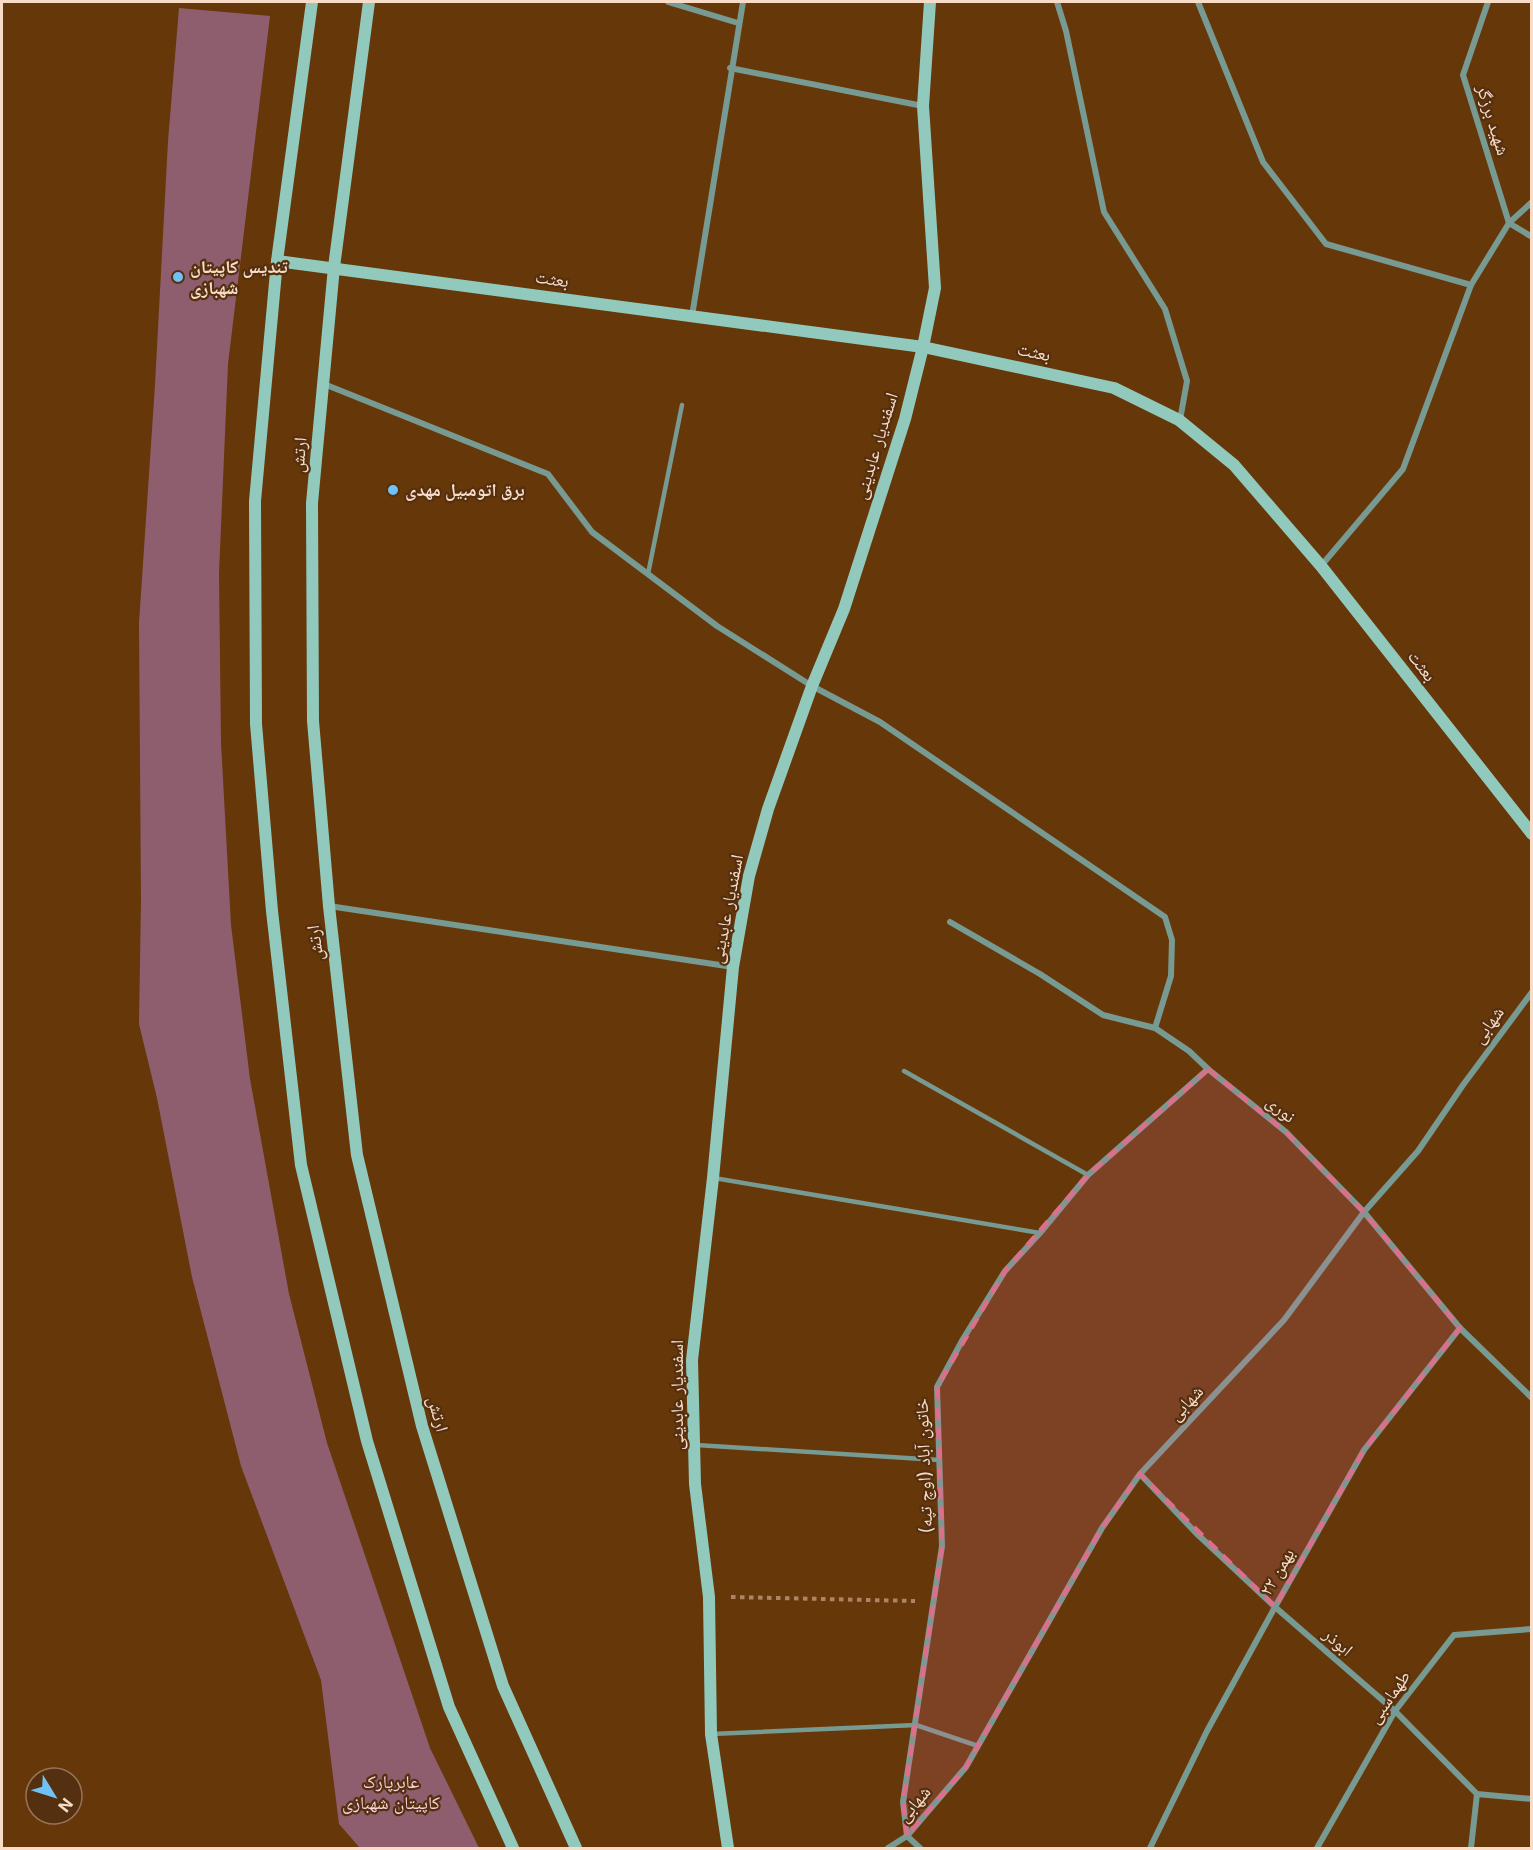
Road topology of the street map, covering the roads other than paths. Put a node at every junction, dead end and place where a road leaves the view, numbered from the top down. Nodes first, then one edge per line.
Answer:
1 (312, 2) edge
2 (369, 2) edge
3 (668, 2) edge
4 (742, 2) edge
5 (930, 2) edge
6 (1057, 2) edge
7 (1198, 2) edge
8 (1488, 2) edge
9 (738, 22) junction
10 (730, 68) junction
11 (923, 106) junction
12 (1532, 202) edge
13 (1509, 223) junction
14 (1532, 237) edge
15 (278, 261) junction
16 (334, 267) junction
17 (1471, 285) junction
18 (692, 316) junction
19 (923, 347) junction
20 (323, 383) junction
21 (682, 405) dead end
22 (1179, 420) junction
23 (1321, 566) junction
24 (648, 574) junction
25 (812, 686) junction
26 (1532, 834) edge
27 (329, 906) junction
28 (950, 922) dead end
29 (733, 967) junction
30 (1532, 992) edge
31 (1155, 1028) junction
32 (1208, 1069) junction
33 (904, 1071) dead end
34 (1088, 1175) junction
35 (713, 1178) junction
36 (1364, 1212) junction
37 (1040, 1233) junction
38 (1460, 1328) junction
39 (1532, 1398) edge
40 (694, 1445) junction
41 (939, 1460) junction
42 (1140, 1474) junction
43 (1275, 1606) junction
44 (1532, 1629) edge
45 (1395, 1711) junction
46 (916, 1725) junction
47 (711, 1734) junction
48 (978, 1746) junction
49 (1477, 1794) junction
50 (1532, 1799) edge
51 (907, 1836) junction
52 (513, 1848) edge
53 (576, 1848) edge
54 (728, 1848) edge
55 (888, 1848) edge
56 (920, 1848) edge
57 (1150, 1848) edge
58 (1317, 1848) edge
59 (1472, 1848) edge

1 - 15 main road
2 - 16 main road, ارتش
3 - 9 street
4 - 9 street
5 - 11 main road, اسفندیار عابدینی
6 - 22 street
7 - 17 street
8 - 13 street, شهید برزگر
9 - 10 street
10 - 11 street
10 - 18 street
11 - 19 main road, اسفندیار عابدینی
12 - 13 street
13 - 14 street
13 - 17 street
15 - 16 main road, بعثت
15 - 52 main road
16 - 18 main road, بعثت
16 - 20 main road, ارتش
17 - 23 street
18 - 19 main road, بعثت
19 - 22 main road, بعثت
19 - 25 main road, اسفندیار عابدینی
20 - 24 street
20 - 27 main road, ارتش
21 - 24 lane
22 - 23 main road, بعثت
23 - 26 main road, بعثت
24 - 25 street
25 - 29 main road, اسفندیار عابدینی
25 - 31 street
27 - 29 street
27 - 53 main road, ارتش
28 - 31 street, نوری
29 - 35 main road, اسفندیار عابدینی
30 - 36 street, شهابی
31 - 32 street, نوری
32 - 34 street, خاتون آباد (اوچ تپه)
32 - 36 street, نوری
33 - 34 lane
34 - 37 street, خاتون آباد (اوچ تپه)
35 - 37 lane
35 - 40 main road, اسفندیار عابدینی
36 - 38 street, نوری
36 - 42 street, شهابی
37 - 41 street, خاتون آباد (اوچ تپه)
38 - 39 street, نوری
38 - 43 street, ۲۲ بهمن
40 - 41 lane
40 - 47 main road, اسفندیار عابدینی
41 - 46 street, خاتون آباد (اوچ تپه)
42 - 43 street, ابوذر
42 - 48 street, شهابی
43 - 45 street, ابوذر
43 - 57 street, ۲۲ بهمن
44 - 45 street, طهماسبی
45 - 49 street, ابوذر
45 - 58 street, طهماسبی
46 - 47 lane
46 - 48 lane
46 - 51 street, خاتون آباد (اوچ تپه)
47 - 54 main road, اسفندیار عابدینی
48 - 51 street, شهابی
49 - 50 street
49 - 59 street
51 - 55 street, شهابی
51 - 56 street

